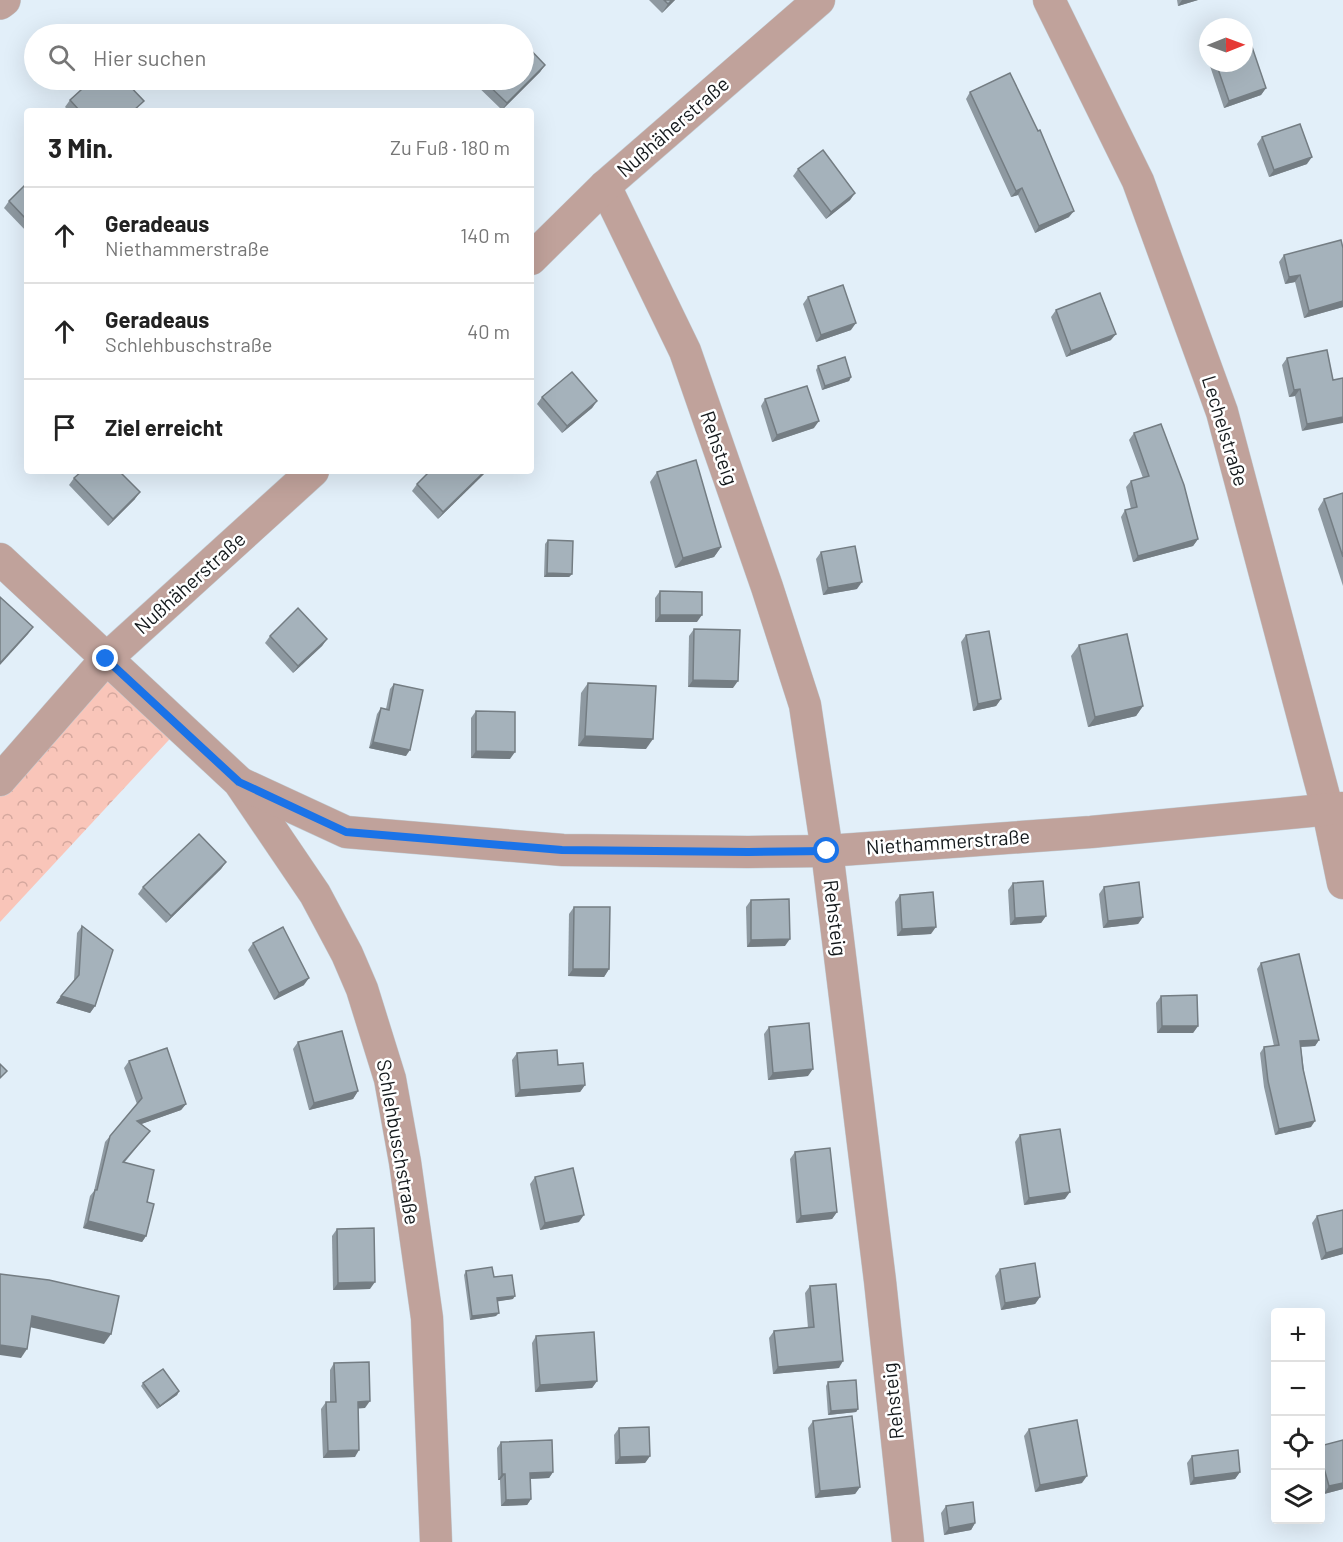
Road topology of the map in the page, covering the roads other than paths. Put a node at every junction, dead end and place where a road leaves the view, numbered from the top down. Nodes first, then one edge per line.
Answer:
1 (4, 0) edge
2 (819, 0) edge
3 (1050, 0) edge
4 (0, 3) edge
5 (605, 186) junction
6 (534, 256) edge
7 (310, 474) edge
8 (0, 559) edge
9 (106, 659) junction
10 (0, 780) edge
11 (239, 782) junction
12 (1335, 809) edge
13 (827, 851) junction
14 (1343, 883) edge
15 (436, 1542) edge
16 (908, 1542) edge

1 - 4 street
2 - 5 street, Nußhäherstraße
3 - 12 street, Lechelstraße
5 - 6 street, Nußhäherstraße
5 - 13 street, Rehsteig
7 - 9 street, Nußhäherstraße
8 - 9 street, Schlehbuschstraße
9 - 10 street, Nußhäherstraße
9 - 11 street, Schlehbuschstraße
11 - 13 street, Niethammerstraße
11 - 15 street, Schlehbuschstraße
12 - 13 street, Niethammerstraße
12 - 14 street, Lechelstraße
13 - 16 street, Rehsteig

